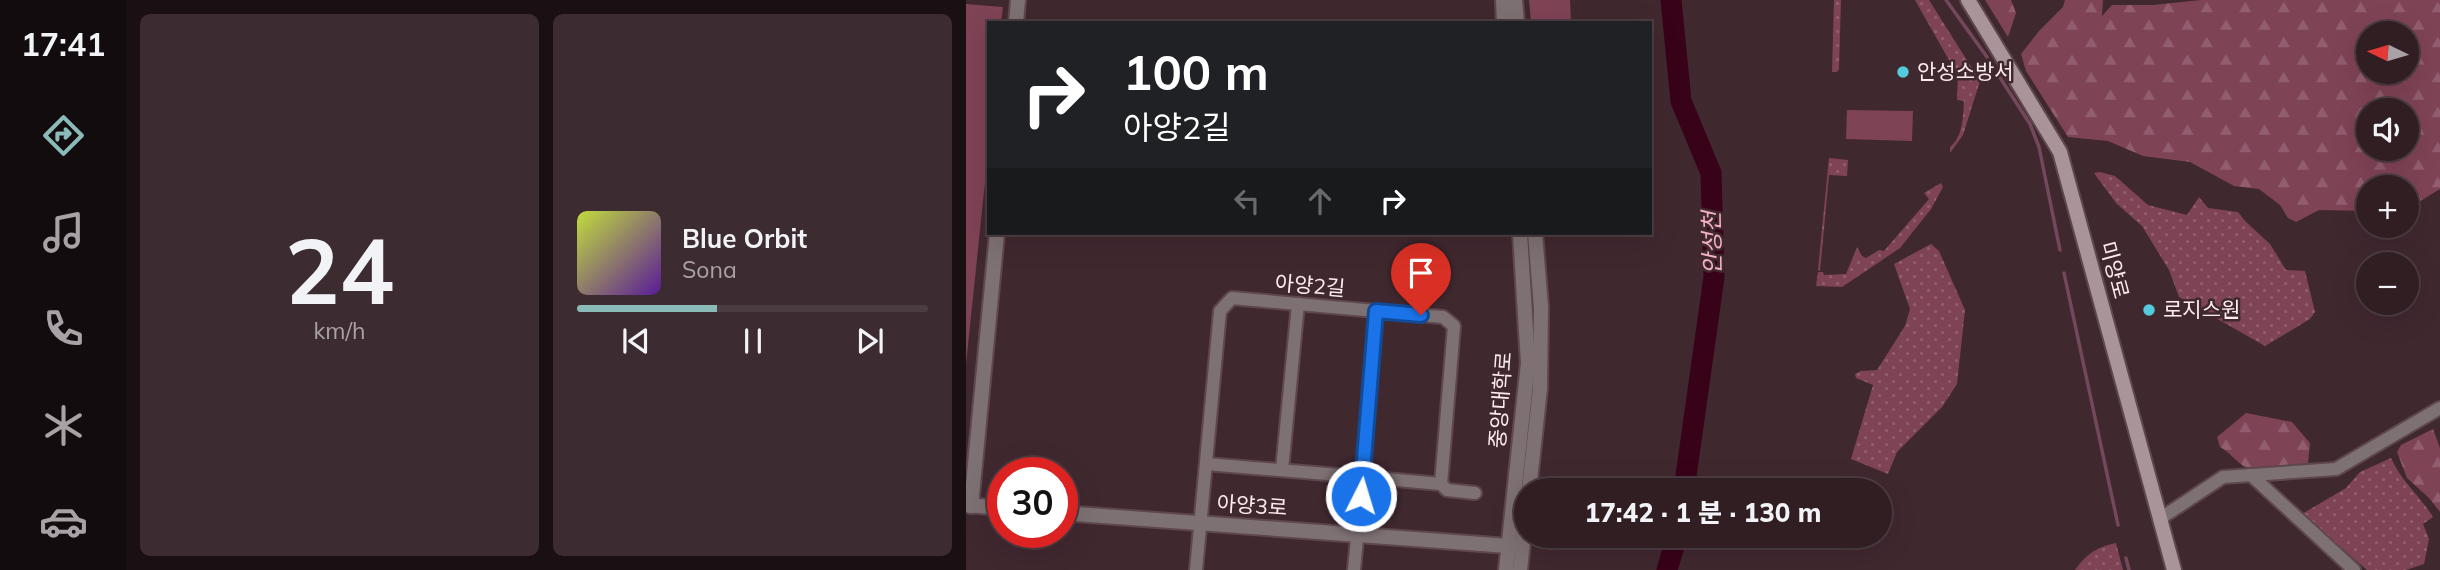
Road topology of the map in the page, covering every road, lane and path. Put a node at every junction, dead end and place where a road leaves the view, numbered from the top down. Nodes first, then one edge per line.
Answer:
1 (1018, 0) edge
2 (1503, 0) edge
3 (1515, 0) edge
4 (1968, 0) edge
5 (1016, 21) edge
6 (1504, 21) edge
7 (1517, 21) edge
8 (996, 235) edge
9 (1520, 235) edge
10 (1535, 235) edge
11 (1298, 304) junction
12 (1376, 311) junction
13 (2440, 408) edge
14 (1206, 464) junction
15 (1282, 470) junction
16 (2251, 475) junction
17 (1363, 477) junction
18 (1520, 478) edge
19 (1530, 478) edge
20 (1441, 484) junction
21 (1475, 493) dead end
22 (969, 505) edge
23 (987, 507) edge
24 (1078, 514) edge
25 (2161, 518) junction
26 (1200, 523) junction
27 (1357, 536) junction
28 (1514, 547) edge
29 (1515, 548) edge
30 (1515, 548) edge
31 (1196, 570) edge
32 (1354, 570) edge
33 (1506, 570) edge
34 (1520, 570) edge
35 (2174, 570) edge
36 (2354, 570) edge

1 - 5 street
2 - 6 street
3 - 7 street
4 - 25 main road, 미양로
8 - 22 street
9 - 18 street, 중앙대학로
10 - 19 street, 중앙대학로
11 - 12 street, 아양2길
11 - 14 street, 아양2길
11 - 15 street
12 - 17 street
12 - 20 street, 아양2길
13 - 16 street
14 - 15 street
14 - 26 street, 아양2길
15 - 17 street
16 - 25 street
16 - 36 street
17 - 20 street
17 - 27 street
20 - 21 street
22 - 23 street
24 - 26 street, 아양3로
25 - 35 main road, 미양로
26 - 27 street, 아양3로
26 - 31 street, 아양2길
27 - 28 street, 아양3로
27 - 32 street
29 - 33 street, 중앙대학로
30 - 34 street, 중앙대학로

